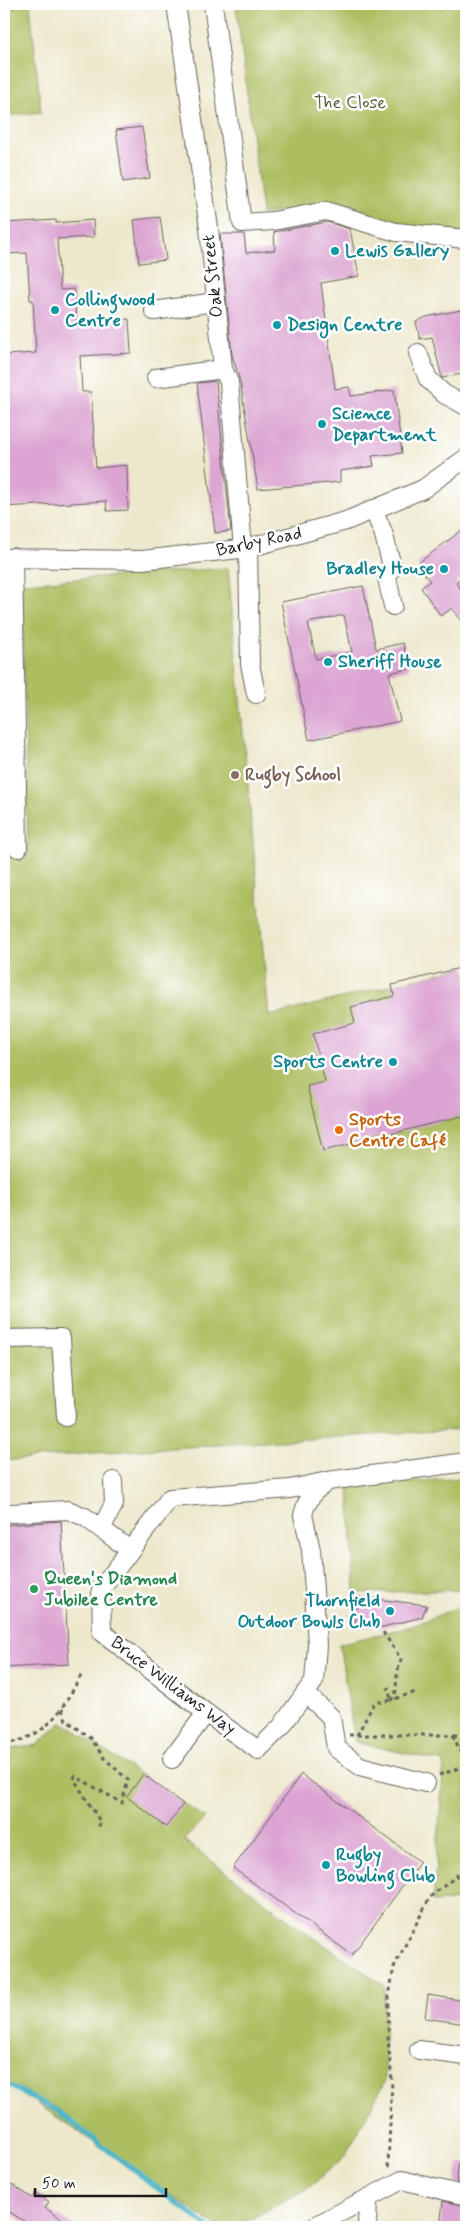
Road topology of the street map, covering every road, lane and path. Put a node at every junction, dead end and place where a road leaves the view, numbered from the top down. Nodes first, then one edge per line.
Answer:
1 (30, 4) edge
2 (176, 4) edge
3 (213, 4) edge
4 (4, 8) edge
5 (466, 239) edge
6 (215, 302) junction
7 (154, 310) dead end
8 (418, 353) dead end
9 (223, 369) junction
10 (156, 378) dead end
11 (466, 406) edge
12 (466, 458) edge
13 (374, 509) junction
14 (246, 548) junction
15 (8, 558) edge
16 (393, 606) dead end
17 (256, 694) dead end
18 (18, 848) dead end
19 (4, 1339) edge
20 (66, 1417) dead end
21 (466, 1462) edge
22 (113, 1481) dead end
23 (328, 1481) junction
24 (11, 1513) dead end
25 (102, 1529) junction
26 (130, 1550) junction
27 (383, 1632) dead end
28 (83, 1672) dead end
29 (388, 1687) dead end
30 (416, 1692) dead end
31 (305, 1693) junction
32 (391, 1700) junction
33 (62, 1710) junction
34 (206, 1713) junction
35 (346, 1734) dead end
36 (453, 1735) junction
37 (466, 1735) edge
38 (357, 1736) junction
39 (4, 1744) edge
40 (172, 1759) dead end
41 (466, 1766) edge
42 (443, 1772) dead end
43 (426, 1783) dead end
44 (97, 1828) dead end
45 (466, 1866) edge
46 (419, 2050) dead end
47 (466, 2056) edge
48 (402, 2180) junction
49 (466, 2196) edge
50 (368, 2198) junction
51 (313, 2227) edge
52 (367, 2227) edge

1 - 4 path
2 - 6 street, Oak Street
3 - 5 street
6 - 7 street
6 - 9 street, Oak Street
8 - 11 street
9 - 10 street
9 - 14 street, Oak Street
12 - 13 street, Barby Road
13 - 14 street, Barby Road
13 - 16 street
14 - 15 street, Barby Road
14 - 17 street, Oak Street
15 - 18 street
19 - 20 street
21 - 23 street, Bruce Williams Way
22 - 25 street
23 - 26 street, Bruce Williams Way
23 - 31 street, Bruce Williams Way
24 - 25 street
25 - 26 street
26 - 34 street, Bruce Williams Way
27 - 32 path
28 - 33 path
29 - 32 path
30 - 32 path
31 - 34 street, Bruce Williams Way
31 - 43 street
32 - 38 path
33 - 39 path
33 - 44 path
34 - 40 street
35 - 38 path
36 - 37 path
36 - 38 path
36 - 41 path
41 - 42 path
45 - 48 path
46 - 47 street
48 - 49 street
48 - 50 street
50 - 51 street
50 - 52 street

